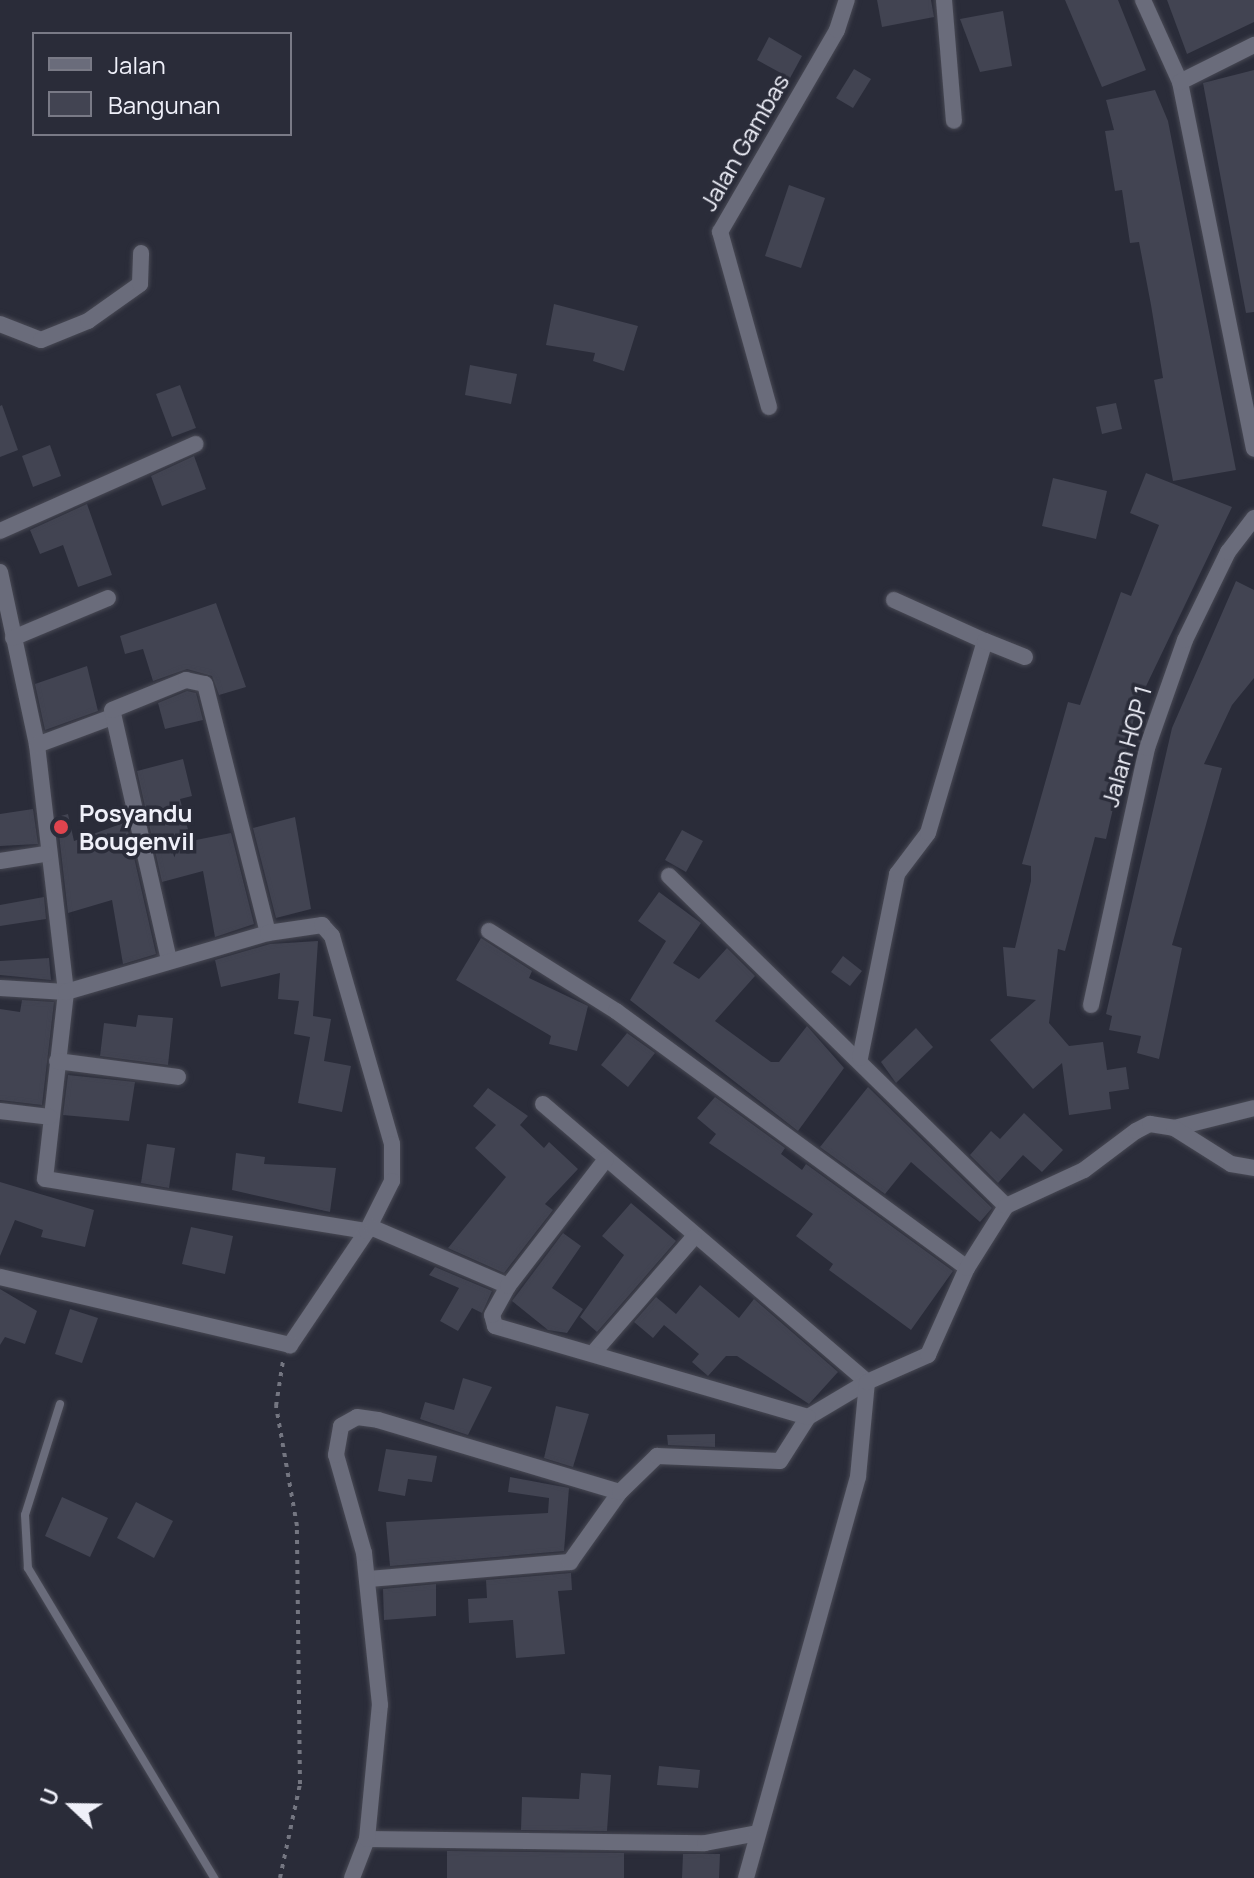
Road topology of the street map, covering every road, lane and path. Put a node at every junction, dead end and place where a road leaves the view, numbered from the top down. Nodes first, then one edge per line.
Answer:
1 (847, 0) edge
2 (944, 0) edge
3 (1143, 0) edge
4 (1254, 45) edge
5 (1180, 82) junction
6 (954, 121) dead end
7 (141, 253) dead end
8 (0, 324) edge
9 (769, 407) dead end
10 (195, 444) dead end
11 (1254, 449) edge
12 (1254, 518) edge
13 (0, 531) edge
14 (0, 572) edge
15 (108, 598) dead end
16 (894, 600) dead end
17 (13, 638) junction
18 (985, 641) junction
19 (1025, 657) dead end
20 (112, 717) junction
21 (37, 745) junction
22 (45, 854) junction
23 (0, 861) edge
24 (669, 876) dead end
25 (489, 931) dead end
26 (268, 933) junction
27 (169, 960) junction
28 (0, 988) edge
29 (66, 992) junction
30 (1091, 1005) dead end
31 (860, 1058) junction
32 (57, 1061) junction
33 (178, 1077) dead end
34 (543, 1104) dead end
35 (1254, 1108) edge
36 (0, 1111) edge
37 (50, 1117) junction
38 (1174, 1128) junction
39 (606, 1159) junction
40 (1254, 1168) edge
41 (1006, 1206) junction
42 (370, 1230) junction
43 (694, 1237) junction
44 (967, 1268) junction
45 (0, 1277) edge
46 (508, 1286) junction
47 (290, 1345) junction
48 (594, 1352) junction
49 (867, 1382) junction
50 (60, 1404) dead end
51 (808, 1417) junction
52 (620, 1492) junction
53 (368, 1579) junction
54 (753, 1834) junction
55 (367, 1839) junction
56 (214, 1878) edge
57 (280, 1878) edge
58 (352, 1878) edge
59 (746, 1878) edge

1 - 9 street, Jalan Gambas
2 - 6 street
3 - 5 street
4 - 5 street
5 - 11 street
7 - 8 street
10 - 13 street
12 - 30 street, Jalan HOP 1
14 - 17 street
15 - 17 street
16 - 18 street
17 - 21 street
18 - 19 street
18 - 31 street
20 - 21 street
20 - 26 street
20 - 27 street
21 - 22 street
22 - 23 street
22 - 29 street
24 - 31 street
25 - 44 street
26 - 27 street
26 - 42 street
27 - 29 street
28 - 29 street
29 - 32 street
31 - 41 street
32 - 33 street
32 - 37 street
34 - 39 street
35 - 38 street
36 - 37 street
37 - 42 street
38 - 40 street
38 - 41 street
39 - 43 street
39 - 46 street
41 - 44 street
42 - 46 street
42 - 47 street
43 - 48 street
43 - 49 street
44 - 49 street
45 - 47 street
46 - 48 street
47 - 57 path
48 - 51 street
49 - 51 street
49 - 54 street
50 - 56 lane
51 - 52 street
52 - 53 street
52 - 53 street
53 - 55 street
54 - 55 street
54 - 59 street
55 - 58 street

